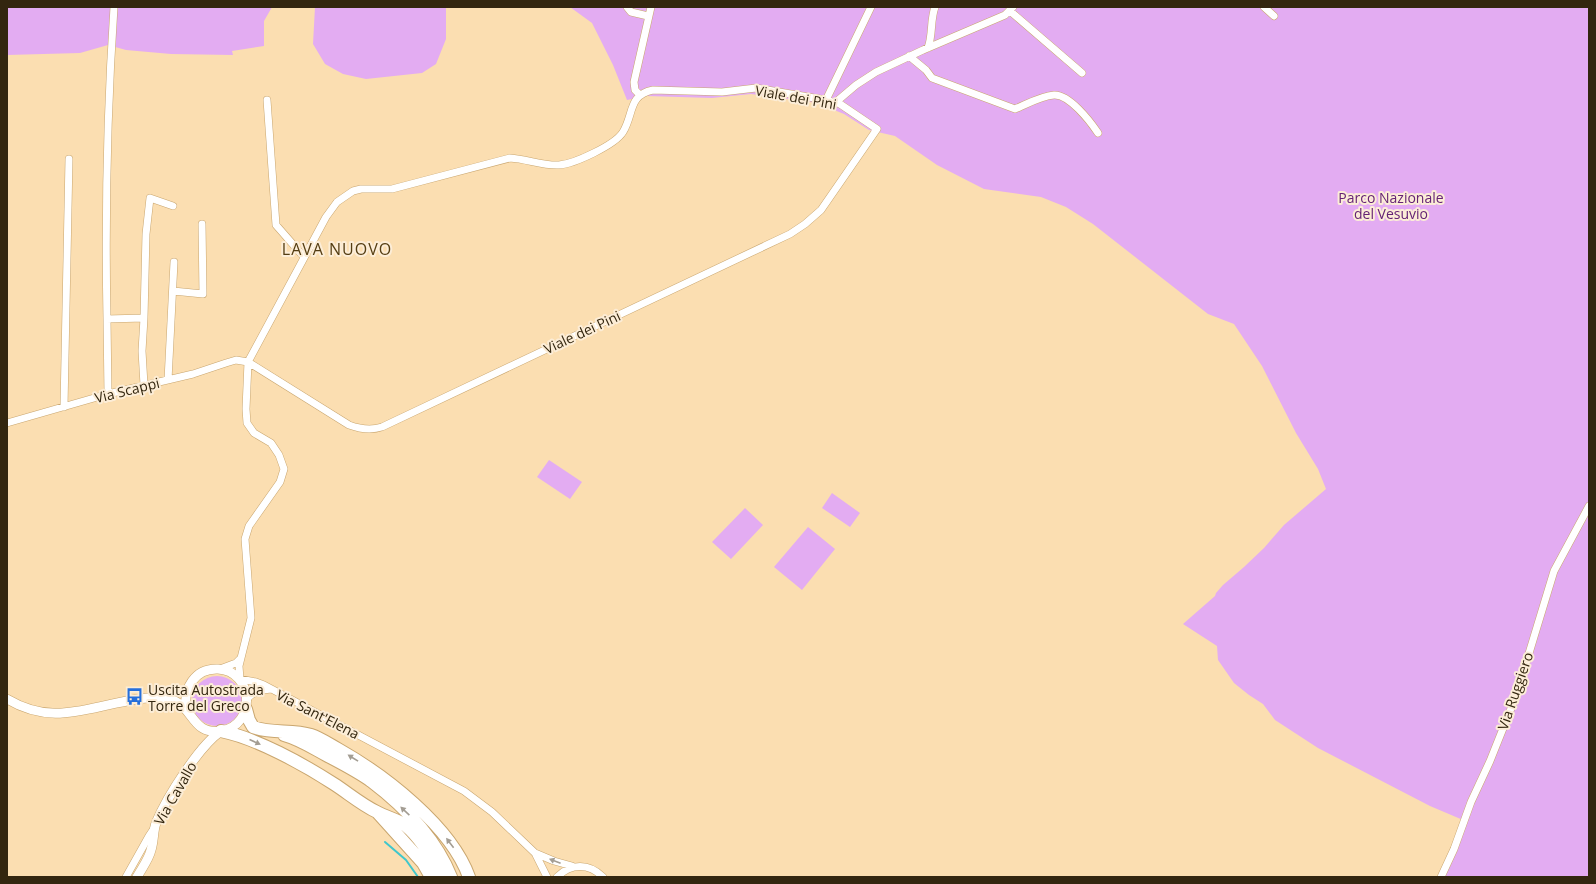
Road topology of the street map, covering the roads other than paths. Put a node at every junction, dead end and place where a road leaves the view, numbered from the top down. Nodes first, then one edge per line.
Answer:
1 (114, 7) edge
2 (627, 7) edge
3 (651, 7) edge
4 (871, 7) edge
5 (935, 7) edge
6 (1264, 7) edge
7 (1012, 8) edge
8 (648, 16) junction
9 (1274, 16) dead end
10 (928, 48) junction
11 (910, 56) junction
12 (1082, 73) dead end
13 (640, 95) junction
14 (267, 100) dead end
15 (826, 100) junction
16 (836, 102) junction
17 (1098, 133) dead end
18 (69, 159) dead end
19 (173, 206) dead end
20 (202, 224) dead end
21 (304, 257) junction
22 (174, 262) dead end
23 (173, 291) junction
24 (144, 318) junction
25 (107, 319) junction
26 (248, 362) junction
27 (168, 380) junction
28 (144, 385) junction
29 (108, 394) junction
30 (64, 406) junction
31 (7, 423) edge
32 (1589, 506) edge
33 (240, 659) junction
34 (220, 669) junction
35 (240, 679) junction
36 (187, 689) junction
37 (271, 689) junction
38 (7, 699) edge
39 (166, 699) junction
40 (247, 704) junction
41 (187, 710) junction
42 (199, 726) junction
43 (221, 731) junction
44 (270, 731) junction
45 (198, 754) junction
46 (377, 812) junction
47 (155, 827) junction
48 (535, 853) junction
49 (576, 866) junction
50 (126, 877) edge
51 (137, 877) edge
52 (431, 877) edge
53 (442, 877) edge
54 (451, 877) edge
55 (470, 877) edge
56 (547, 877) edge
57 (557, 877) edge
58 (603, 877) edge
59 (1441, 877) edge

1 - 25 street
2 - 8 street
3 - 8 street
4 - 15 street
5 - 10 street
6 - 9 street
7 - 10 street
7 - 12 street
8 - 13 street
10 - 11 street
11 - 16 street
11 - 17 street
13 - 15 street, Viale dei Pini
13 - 21 street
14 - 21 street
15 - 16 street, Viale dei Pini
16 - 26 street, Viale dei Pini
18 - 30 street
19 - 24 street
20 - 23 street
21 - 26 street
22 - 23 street
23 - 27 street
24 - 25 street
24 - 28 street
25 - 29 street
26 - 27 street, Via Scappi
26 - 33 street
27 - 28 street, Via Scappi
28 - 29 street, Via Scappi
29 - 30 street, Via Scappi
30 - 31 street, Via Scappi
32 - 59 street, Via Ruggiero
33 - 34 street
33 - 35 street
34 - 35 main road
34 - 36 main road
35 - 37 street, Via Sant'Elena
35 - 40 main road
36 - 39 main road
36 - 41 main road
37 - 40 street, Via Sant'Elena
37 - 48 street, Via Sant'Elena
38 - 39 main road
39 - 41 main road
40 - 43 main road
40 - 44 highway
41 - 42 main road
42 - 43 main road
42 - 45 main road
43 - 45 main road, Via Cavallo
43 -> 46 highway
54 -> 44 highway
55 -> 44 highway
45 - 47 main road, Via Cavallo
46 - 52 highway
46 - 53 highway
47 - 50 street
47 - 51 main road, Via Cavallo
49 -> 48 street
48 - 56 street
49 - 57 street
49 - 58 street

